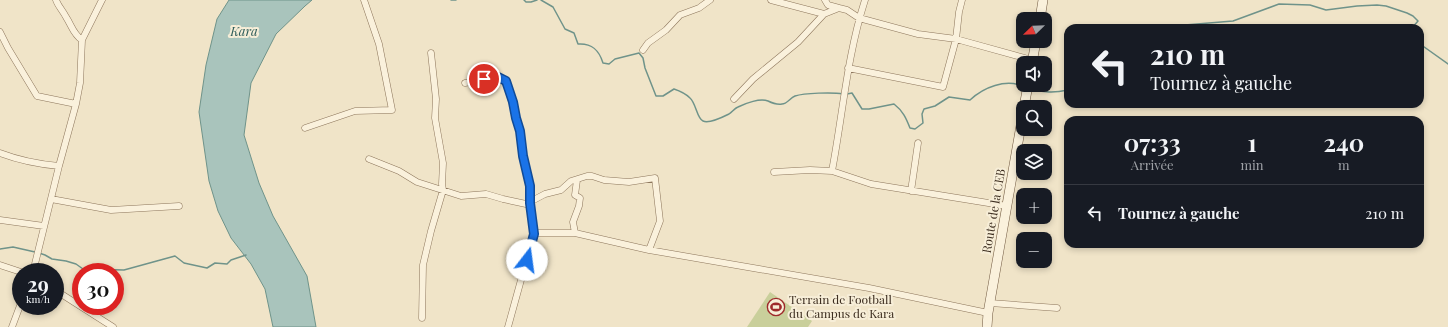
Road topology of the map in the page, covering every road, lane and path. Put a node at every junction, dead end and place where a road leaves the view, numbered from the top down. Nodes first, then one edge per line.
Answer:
1 (56, 0) edge
2 (102, 0) edge
3 (364, 0) edge
4 (710, 0) edge
5 (771, 0) edge
6 (825, 0) edge
7 (864, 0) edge
8 (962, 0) edge
9 (1044, 0) edge
10 (839, 8) junction
11 (1041, 12) edge
12 (824, 14) junction
13 (859, 18) junction
14 (0, 32) edge
15 (956, 39) junction
16 (82, 40) junction
17 (643, 50) dead end
18 (431, 52) dead end
19 (1016, 57) edge
20 (848, 68) junction
21 (466, 83) dead end
22 (734, 100) dead end
23 (76, 104) junction
24 (305, 128) dead end
25 (1019, 136) edge
26 (918, 143) dead end
27 (0, 153) edge
28 (369, 159) dead end
29 (59, 166) junction
30 (832, 171) junction
31 (774, 172) dead end
32 (577, 180) junction
33 (443, 190) junction
34 (912, 191) junction
35 (51, 199) junction
36 (530, 203) junction
37 (179, 206) dead end
38 (1007, 206) junction
39 (0, 220) edge
40 (44, 226) junction
41 (575, 233) junction
42 (534, 234) junction
43 (649, 250) junction
44 (35, 263) edge
45 (0, 265) edge
46 (12, 269) edge
47 (64, 296) edge
48 (990, 303) junction
49 (1057, 308) dead end
50 (988, 313) junction
51 (16, 315) edge
52 (422, 318) dead end
53 (12, 327) edge
54 (113, 327) edge
55 (508, 327) edge
56 (987, 327) edge

1 - 16 street
2 - 16 street
3 - 24 street
4 - 17 street
5 - 12 street
6 - 10 street
7 - 13 street
8 - 15 street
9 - 11 main road
10 - 12 street
10 - 13 street
12 - 22 street
13 - 15 street
13 - 20 street
14 - 23 street
15 - 19 street
15 - 20 street
16 - 23 street
18 - 33 street
20 - 30 street
21 - 36 street
23 - 29 street
25 - 38 main road, Route de la CEB
26 - 34 street
27 - 29 street
28 - 33 street
29 - 35 street
30 - 31 street
30 - 34 street
32 - 36 street
32 - 41 street
32 - 43 street
33 - 36 street
33 - 52 street
34 - 38 street
35 - 37 street
35 - 40 street
36 - 42 street
38 - 48 main road, Route de la CEB
39 - 40 street
40 - 44 street
41 - 42 street
41 - 43 street
42 - 55 street
43 - 50 street
45 - 46 street
47 - 54 street
48 - 49 street
48 - 50 main road, Route de la CEB
50 - 56 main road, Route de la CEB
51 - 53 street

